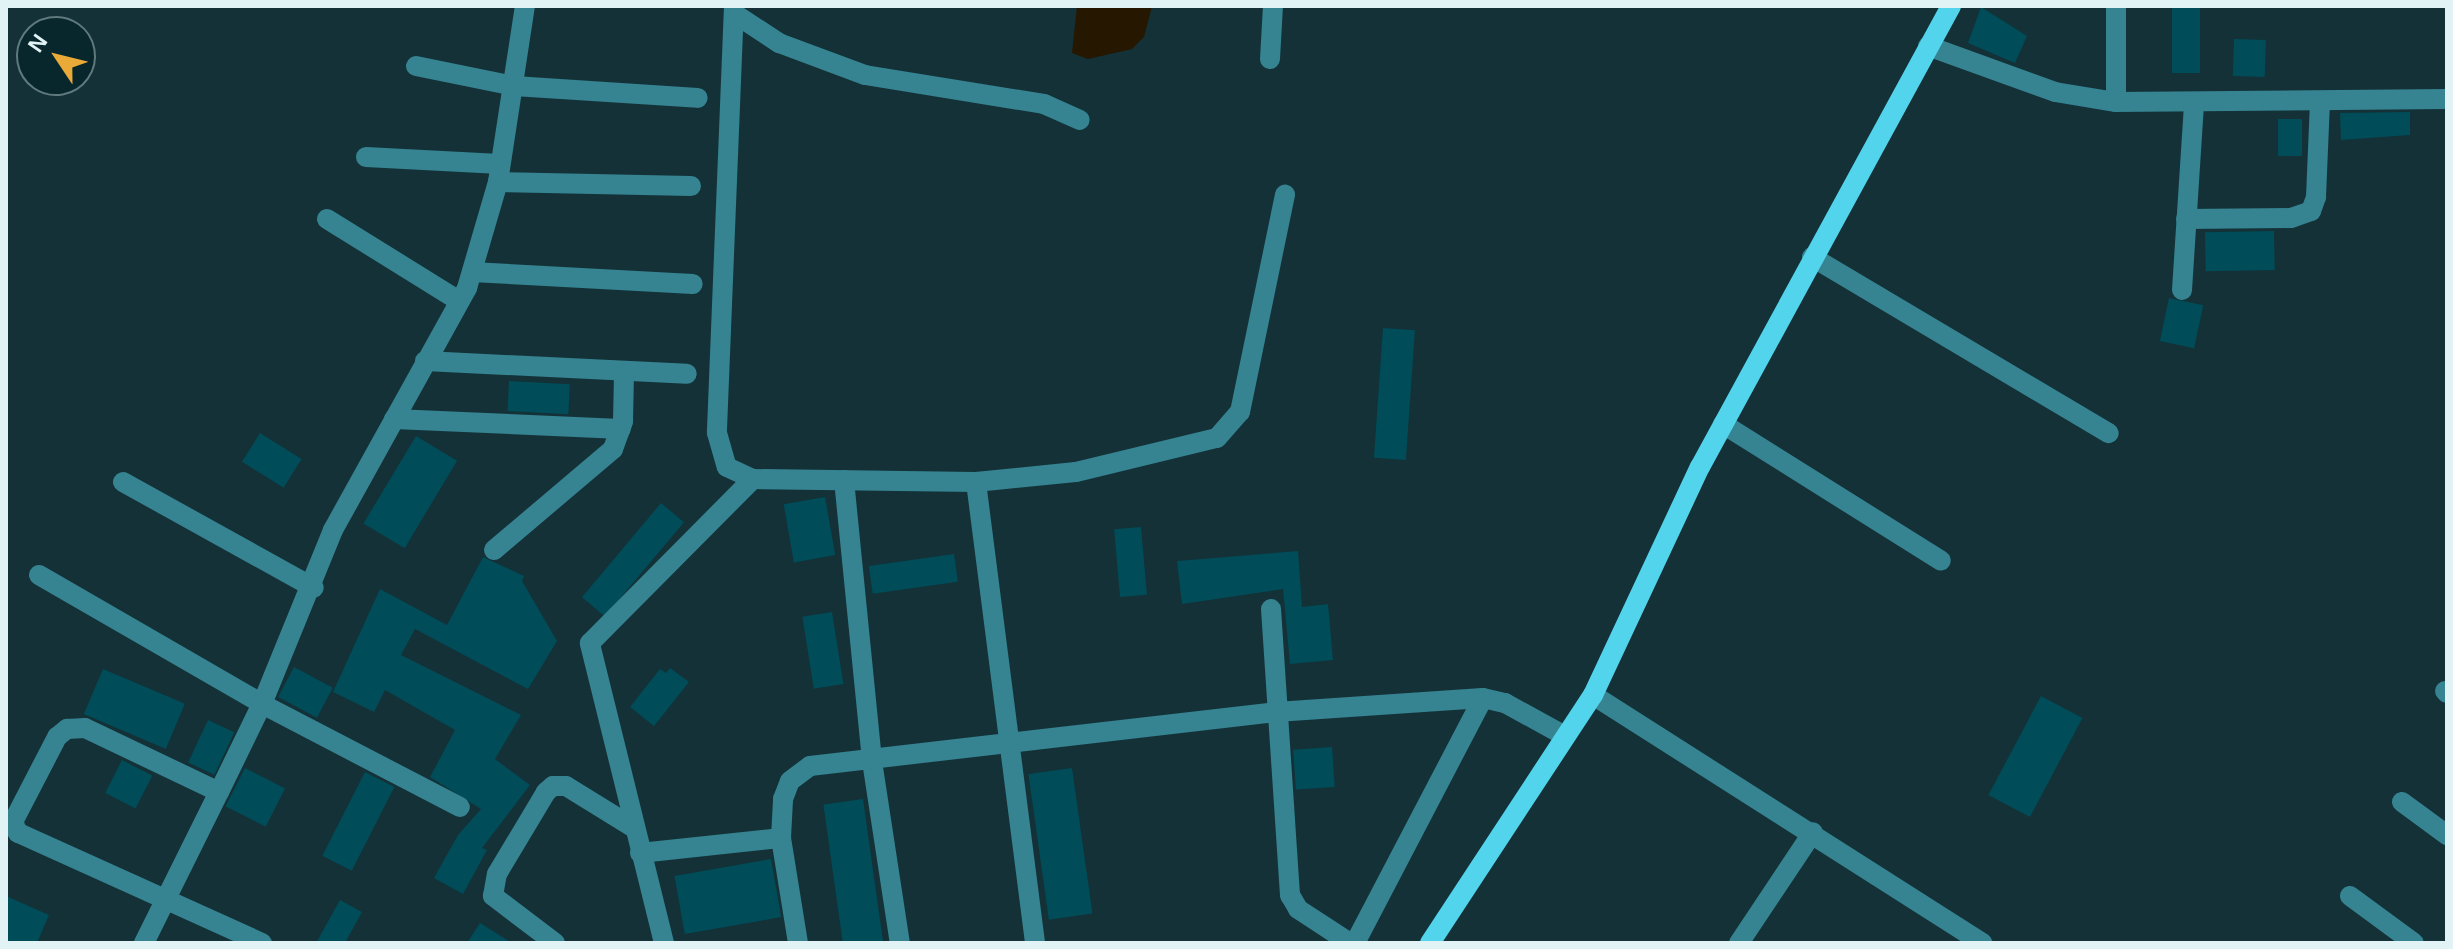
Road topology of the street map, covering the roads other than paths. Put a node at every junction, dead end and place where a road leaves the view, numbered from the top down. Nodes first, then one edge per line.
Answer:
1 (525, 6) edge
2 (1273, 6) edge
3 (1951, 6) edge
4 (2116, 6) edge
5 (734, 10) edge
6 (1928, 46) junction
7 (1270, 59) dead end
8 (416, 66) dead end
9 (514, 86) junction
10 (698, 98) dead end
11 (2447, 99) edge
12 (2320, 101) junction
13 (2116, 102) junction
14 (2194, 102) junction
15 (1080, 120) dead end
16 (366, 157) dead end
17 (499, 173) junction
18 (691, 186) dead end
19 (1285, 195) dead end
20 (327, 219) dead end
21 (2186, 219) junction
22 (1812, 257) junction
23 (472, 272) junction
24 (693, 284) dead end
25 (2182, 290) dead end
26 (459, 301) junction
27 (425, 361) junction
28 (624, 374) junction
29 (687, 374) dead end
30 (394, 419) junction
31 (1723, 424) junction
32 (621, 429) junction
33 (2109, 433) dead end
34 (753, 479) junction
35 (844, 480) junction
36 (123, 482) dead end
37 (976, 482) junction
38 (494, 550) dead end
39 (1941, 561) dead end
40 (39, 575) dead end
41 (314, 588) junction
42 (1271, 609) dead end
43 (1593, 695) junction
44 (1483, 698) junction
45 (262, 704) junction
46 (1276, 712) junction
47 (1565, 736) junction
48 (1009, 744) junction
49 (872, 761) junction
50 (219, 792) junction
51 (2402, 802) dead end
52 (460, 807) dead end
53 (634, 828) junction
54 (1813, 832) junction
55 (2447, 835) edge
56 (781, 838) junction
57 (640, 853) junction
58 (2350, 896) dead end
59 (167, 899) junction
60 (144, 943) edge
61 (262, 943) edge
62 (555, 943) edge
63 (664, 943) edge
64 (798, 943) edge
65 (900, 943) edge
66 (1035, 943) edge
67 (1352, 943) edge
68 (1430, 943) edge
69 (1739, 943) edge
70 (1983, 943) edge
71 (2414, 943) edge

1 - 9 street
2 - 7 street
3 - 6 main road
4 - 13 street
5 - 15 street
5 - 34 street
6 - 13 street
6 - 22 main road
8 - 9 street
9 - 10 street
9 - 17 street
11 - 12 street
12 - 14 street
12 - 21 street
13 - 14 street
14 - 21 street
16 - 17 street
17 - 18 street
17 - 23 street
19 - 37 street
20 - 26 street
21 - 25 street
22 - 31 main road
22 - 33 street
23 - 24 street
23 - 26 street
26 - 27 street
27 - 28 street
27 - 30 street
28 - 29 street
28 - 32 street
30 - 32 street
30 - 41 street
31 - 39 street
31 - 43 main road
32 - 38 street
34 - 35 street
34 - 53 street
35 - 37 street
35 - 49 street
36 - 41 street
37 - 48 street
40 - 45 street
41 - 45 street
42 - 46 street
43 - 47 main road
43 - 54 street
44 - 46 street
44 - 47 street
44 - 67 street
45 - 50 street
45 - 52 street
46 - 48 street
46 - 67 street
47 - 68 main road
48 - 49 street
48 - 66 street
49 - 56 street
49 - 65 street
50 - 59 street
50 - 59 street
51 - 55 street
53 - 57 street
53 - 62 street
54 - 69 street
54 - 70 street
56 - 57 street
56 - 64 street
57 - 63 street
58 - 71 street
59 - 60 street
59 - 61 street

